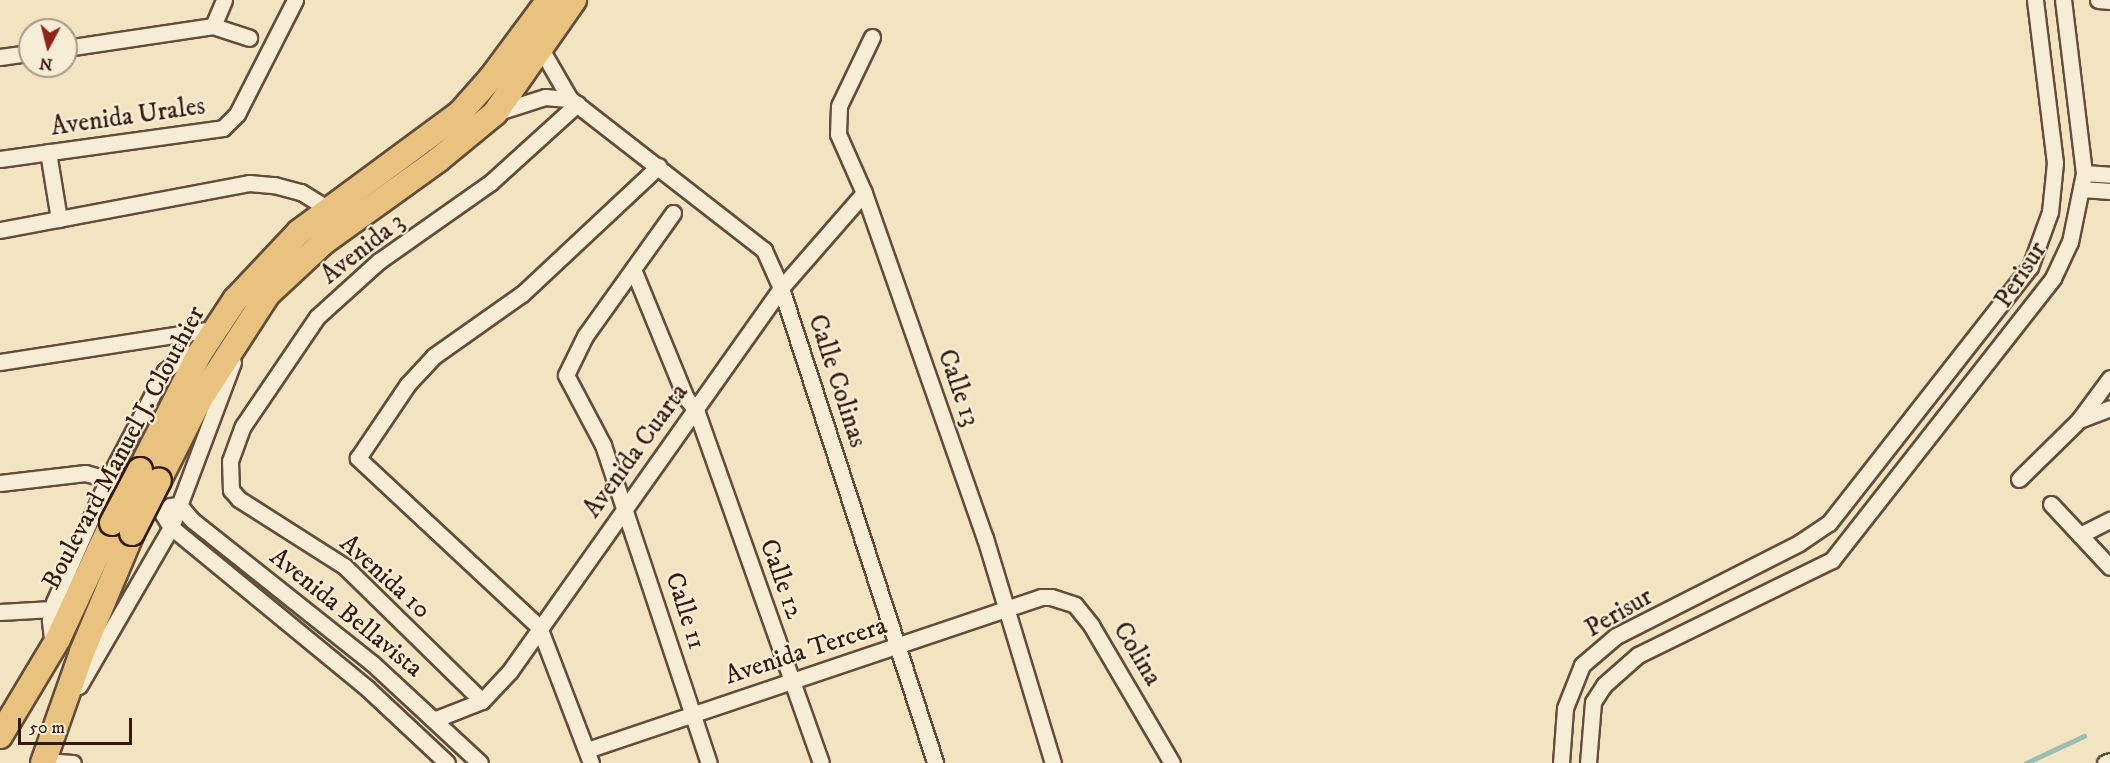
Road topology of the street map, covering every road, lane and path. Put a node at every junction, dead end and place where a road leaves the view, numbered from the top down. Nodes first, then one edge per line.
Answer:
1 (224, 0) edge
2 (295, 0) edge
3 (549, 0) edge
4 (574, 0) edge
5 (2036, 0) edge
6 (2041, 0) edge
7 (2063, 0) edge
8 (2098, 0) edge
9 (2110, 1) edge
10 (213, 26) junction
11 (872, 36) dead end
12 (249, 38) dead end
13 (78, 46) edge
14 (541, 49) junction
15 (18, 55) edge
16 (0, 57) edge
17 (574, 101) junction
18 (495, 113) junction
19 (48, 152) junction
20 (0, 159) edge
21 (659, 166) junction
22 (2084, 172) junction
23 (2110, 175) edge
24 (2082, 189) junction
25 (2110, 191) edge
26 (864, 193) junction
27 (328, 209) junction
28 (673, 213) dead end
29 (59, 219) junction
30 (0, 230) edge
31 (633, 270) junction
32 (781, 288) junction
33 (248, 324) junction
34 (214, 329) junction
35 (200, 353) junction
36 (0, 362) edge
37 (2110, 378) edge
38 (2110, 408) edge
39 (696, 410) junction
40 (2079, 420) junction
41 (230, 472) joint
42 (149, 475) junction
43 (108, 479) junction
44 (2019, 479) dead end
45 (0, 483) edge
46 (2051, 504) dead end
47 (180, 505) junction
48 (159, 508) junction
49 (626, 508) junction
50 (1840, 510) junction
51 (2110, 520) edge
52 (1861, 526) junction
53 (171, 527) junction
54 (122, 528) junction
55 (2080, 535) junction
56 (2110, 567) edge
57 (1707, 591) junction
58 (1041, 597) joint
59 (52, 609) junction
60 (1006, 609) junction
61 (0, 612) edge
62 (1721, 615) junction
63 (539, 627) junction
64 (898, 646) junction
65 (53, 647) junction
66 (792, 681) junction
67 (482, 701) junction
68 (693, 714) junction
69 (58, 715) junction
70 (436, 719) junction
71 (0, 736) edge
72 (589, 756) edge
73 (2110, 761) edge
74 (43, 762) edge
75 (476, 762) edge
76 (73, 763) edge
77 (447, 763) edge
78 (709, 763) edge
79 (821, 763) edge
80 (935, 763) edge
81 (1053, 763) edge
82 (1172, 763) edge
83 (1562, 763) edge
84 (1588, 763) edge
85 (2105, 763) edge

1 - 10 street
2 - 19 street, Avenida Urales
3 - 27 main road, Boulevard Manuel J. Clouthier
4 - 14 main road, Boulevard Manuel J. Clouthier
5 - 6 street, Perisur
5 - 50 street, Perisur
7 - 22 street, Perisur
8 - 9 street
10 - 12 street
10 - 13 street
11 - 26 street, Calle 13
14 - 17 street, Calle Colinas
14 - 18 main road, Boulevard Manuel J. Clouthier
15 - 16 street
17 - 18 street
17 - 21 street, Calle Colinas
17 - 41 street, Avenida 3
18 - 33 main road, Boulevard Manuel J. Clouthier
19 - 20 street, Avenida Urales
19 - 29 street
21 - 32 street, Calle Colinas
21 - 63 street
22 - 23 street
22 - 24 street, Perisur
24 - 25 street
24 - 52 street, Perisur
26 - 32 street, Avenida Cuarta
26 - 60 street, Calle 13
27 - 29 street
27 - 34 main road, Boulevard Manuel J. Clouthier
28 - 31 street
29 - 30 street
31 - 39 street, Calle 12
31 - 49 street, Calle 11
32 - 39 street, Avenida Cuarta
32 - 64 street, Calle Colinas
33 - 42 main road, Boulevard Manuel J. Clouthier
33 - 47 street
34 - 35 main road, Boulevard Manuel J. Clouthier
34 - 36 street
35 - 42 main road, Boulevard Manuel J. Clouthier
35 - 43 street
37 - 40 street
38 - 40 street
39 - 49 street, Avenida Cuarta
39 - 66 street, Calle 12
40 - 44 street
41 - 67 street, Avenida 10
42 - 54 main road, Boulevard Manuel J. Clouthier, bridge
43 - 45 street
43 - 48 street
43 - 59 street
46 - 55 street
47 - 48 street
47 - 53 street
47 - 70 street, Avenida Bellavista
48 - 53 street, Avenida Bellavista
49 - 63 street, Avenida Cuarta
49 - 68 street, Calle 11
50 - 52 street
50 - 57 street, Perisur
51 - 55 street
52 - 62 street, Perisur
53 - 69 street
53 - 77 street, Avenida Bellavista
54 - 65 main road, Boulevard Manuel J. Clouthier
54 - 69 main road, Boulevard Manuel J. Clouthier
55 - 56 street
57 - 62 street
57 - 83 street, Perisur
58 - 60 street, Avenida Tercera
58 - 82 street, Colina
59 - 61 street
59 - 65 street
60 - 64 street, Avenida Tercera
60 - 81 street, Calle 13
62 - 84 street, Perisur
63 - 67 street, Avenida Cuarta
63 - 72 street
64 - 66 street, Avenida Tercera
64 - 80 street, Calle Colinas
65 - 71 main road, Boulevard Manuel J. Clouthier
66 - 68 street, Avenida Tercera
66 - 79 street, Calle 12
67 - 70 street, Avenida Cuarta
68 - 72 street, Avenida Tercera
68 - 78 street, Calle 11
69 - 74 main road, Boulevard Manuel J. Clouthier
70 - 75 street, Avenida Bellavista
73 - 85 street
74 - 76 street

